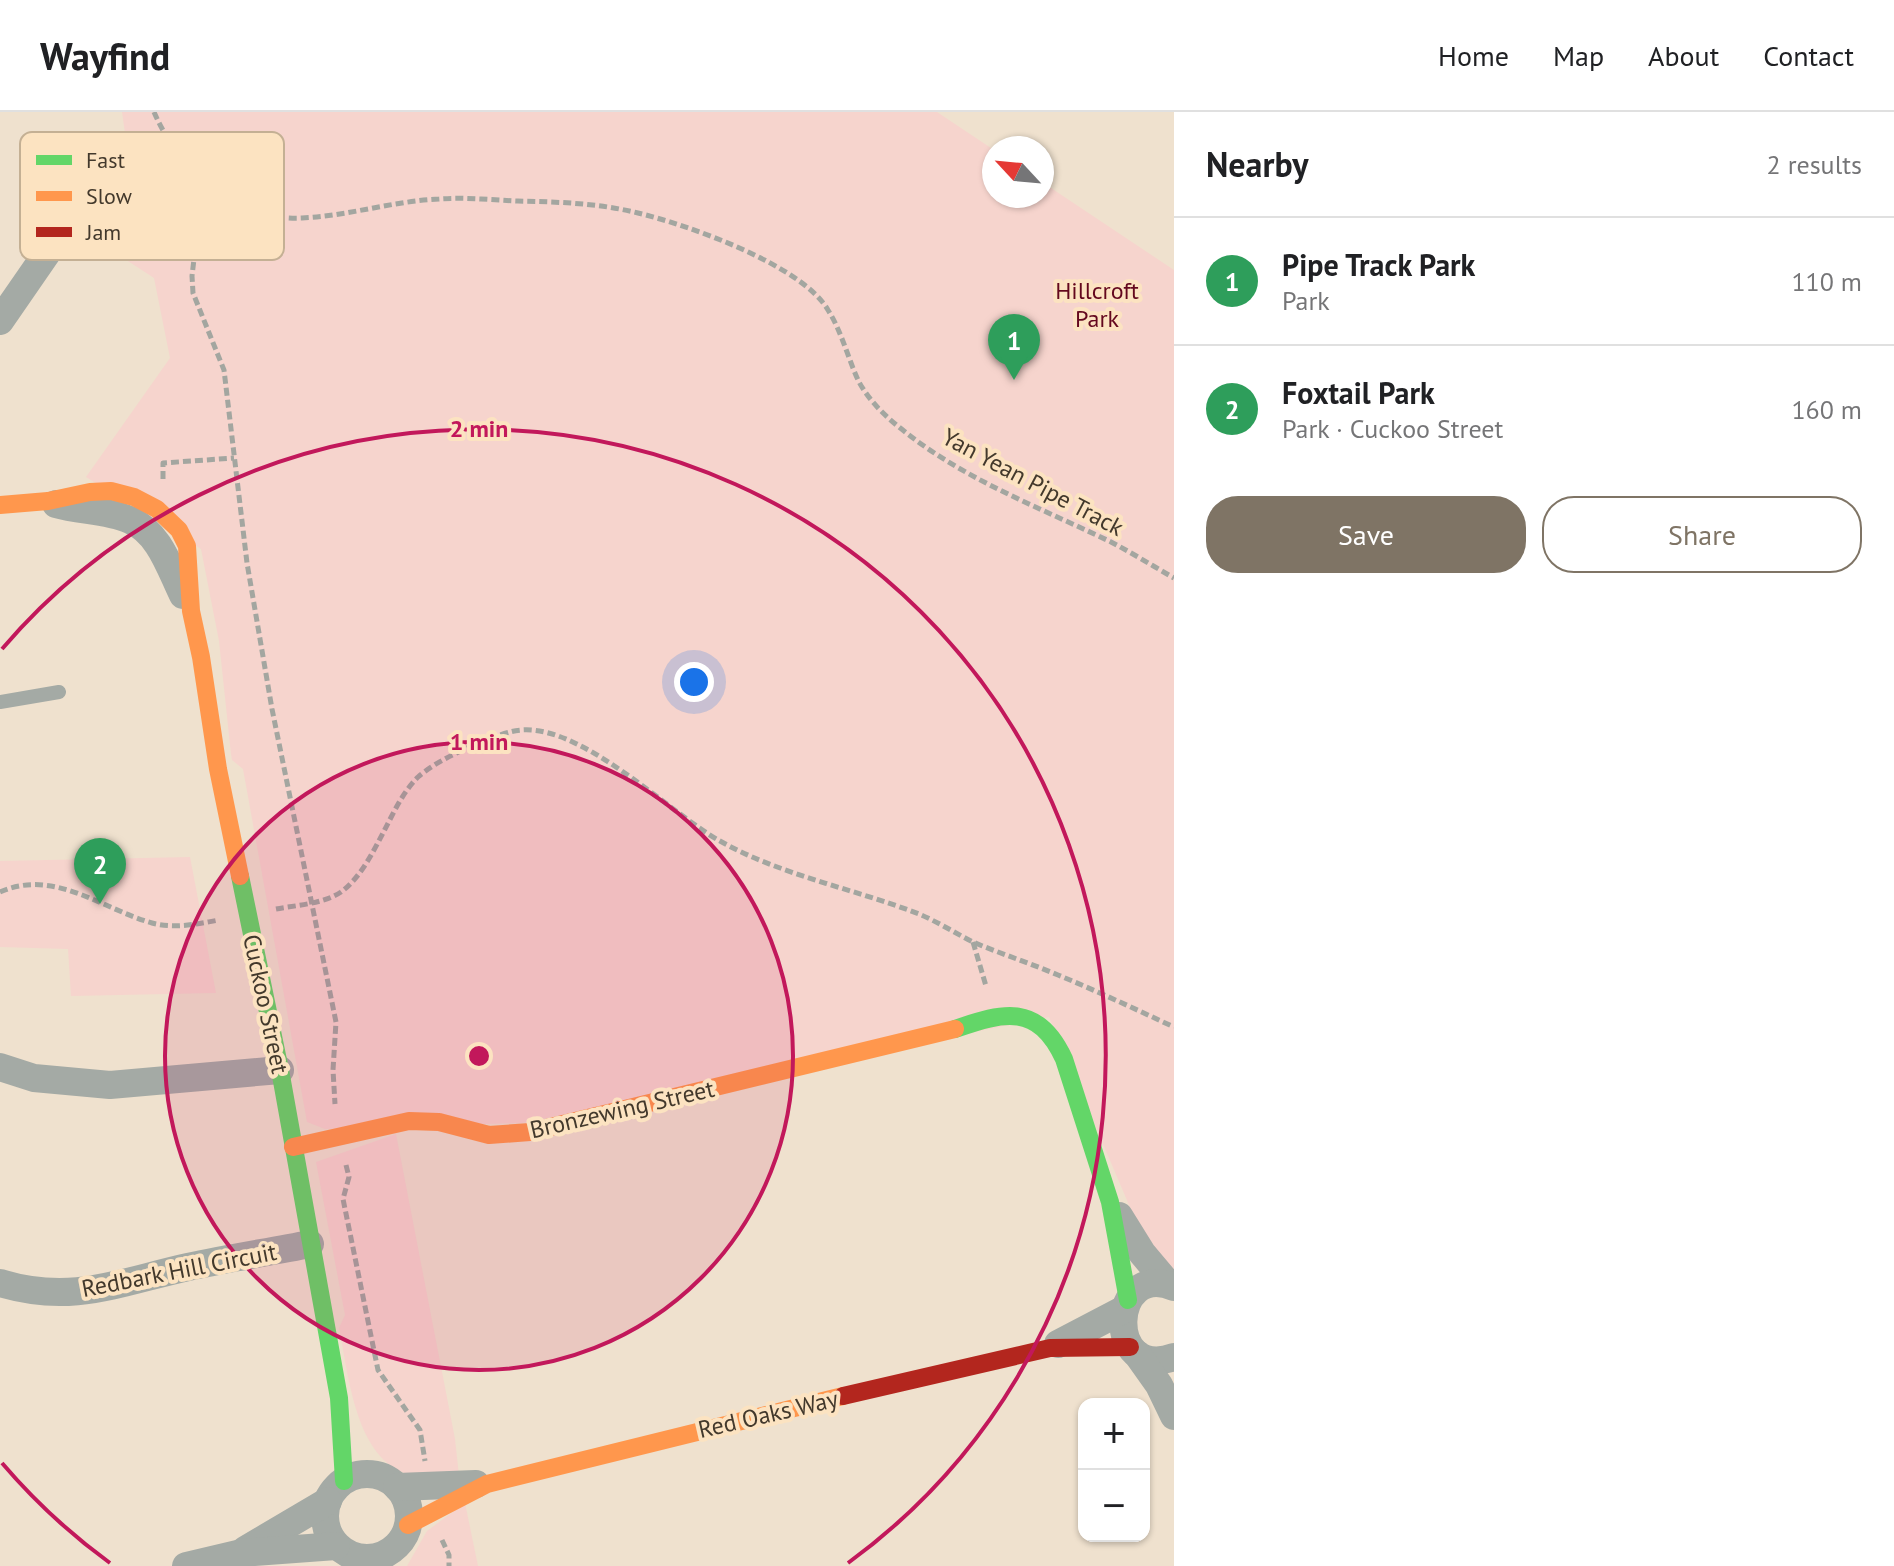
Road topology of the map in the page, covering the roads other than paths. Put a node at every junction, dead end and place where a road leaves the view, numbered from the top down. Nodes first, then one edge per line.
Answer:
1 (48, 260) edge
2 (0, 321) edge
3 (48, 501) joint
4 (0, 505) edge
5 (191, 611) joint
6 (59, 692) dead end
7 (0, 702) edge
8 (951, 1031) junction
9 (1049, 1048) junction
10 (0, 1067) edge
11 (280, 1070) junction
12 (1081, 1117) joint
13 (293, 1147) junction
14 (1110, 1202) junction
15 (310, 1244) junction
16 (0, 1283) edge
17 (1171, 1286) edge
18 (1126, 1305) junction
19 (1050, 1348) junction
20 (1134, 1350) junction
21 (1174, 1357) edge
22 (339, 1398) junction
23 (1174, 1416) edge
24 (386, 1481) junction
25 (487, 1484) joint
26 (336, 1491) junction
27 (412, 1527) edge
28 (241, 1553) junction
29 (347, 1555) edge
30 (186, 1566) edge

1 - 2 street
3 - 4 street
3 - 5 street, Cuckoo Street
5 - 11 street, Cuckoo Street
6 - 7 lane
8 - 9 street, Bronzewing Street
8 - 9 street, Bronzewing Street
8 - 13 street, Bronzewing Street
9 - 12 street
10 - 11 street
11 - 13 street, Cuckoo Street
12 - 14 street
13 - 15 street, Cuckoo Street
14 - 17 street
14 - 18 street
15 - 16 street, Redbark Hill Circuit
15 - 22 street, Cuckoo Street
17 - 18 street, Red Oaks Way
18 - 19 street, Red Oaks Way
18 - 20 street
19 - 20 street, Red Oaks Way
19 - 25 street, Red Oaks Way
20 - 21 street
20 - 23 street
22 - 24 street, Cuckoo Street
22 - 26 street, Cuckoo Street
24 - 26 street
24 - 27 street, Red Oaks Way
24 - 27 street, Cuckoo Street
25 - 27 street, Red Oaks Way
26 - 28 street
26 - 29 street
27 - 29 street
28 - 29 street
28 - 30 street

